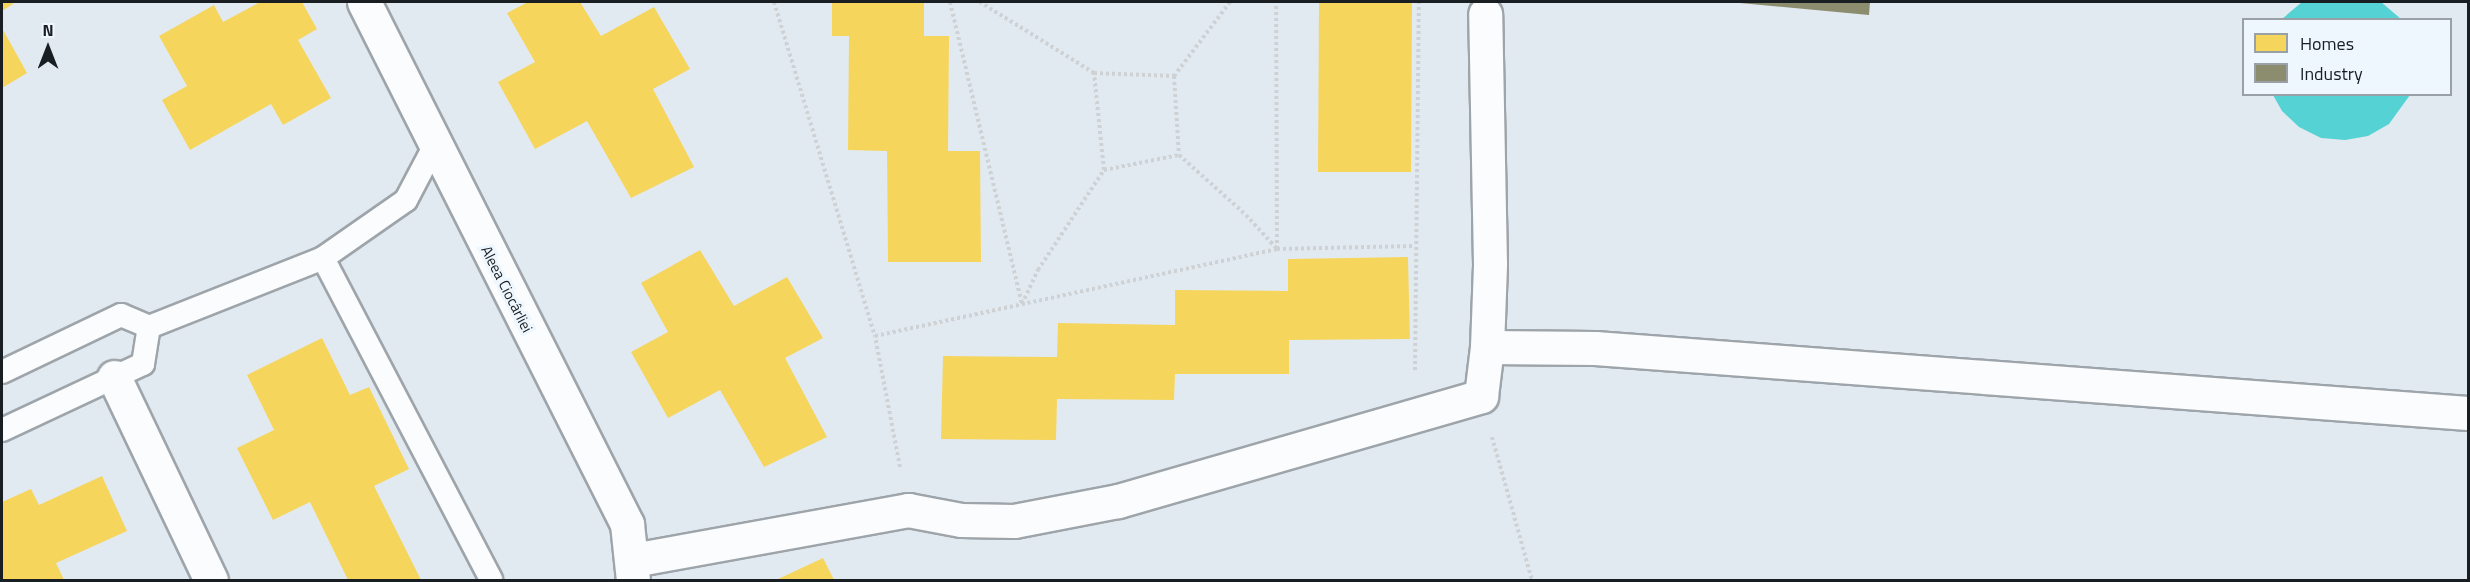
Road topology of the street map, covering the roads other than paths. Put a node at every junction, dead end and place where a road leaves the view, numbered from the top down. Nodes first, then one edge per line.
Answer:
1 (364, 2) edge
2 (1484, 8) edge
3 (434, 147) junction
4 (323, 258) junction
5 (149, 327) junction
6 (1488, 347) junction
7 (2, 372) edge
8 (114, 377) junction
9 (2469, 413) edge
10 (2, 430) edge
11 (633, 570) edge
12 (211, 580) edge
13 (490, 580) edge

1 - 3 street, Aleea Ciocârliei
2 - 6 street
3 - 4 lane
3 - 11 street, Aleea Ciocârliei
4 - 5 lane
4 - 13 lane
5 - 7 lane
5 - 8 lane
6 - 9 street
6 - 11 street
8 - 10 lane
8 - 12 street

